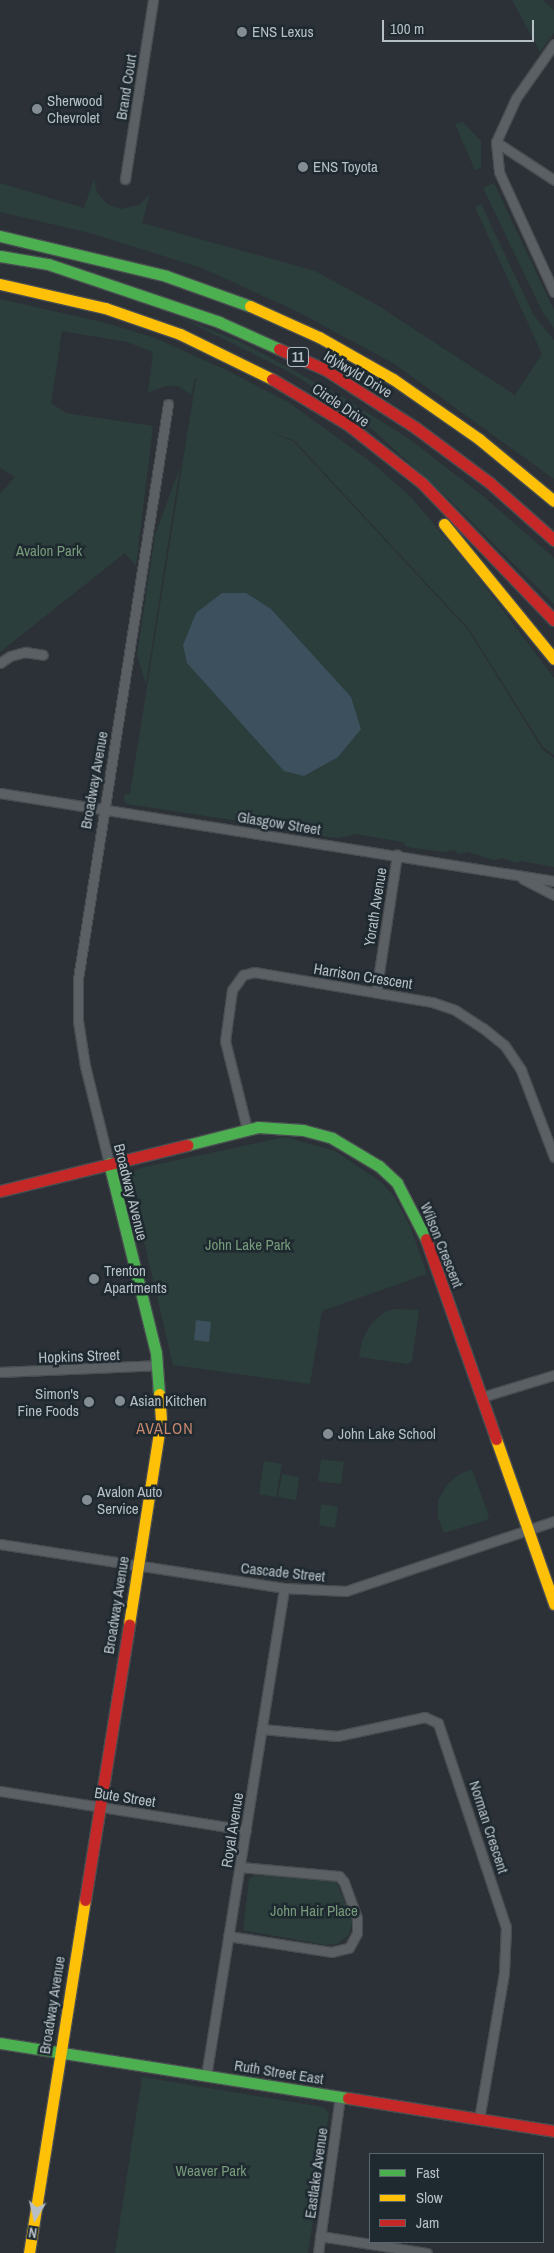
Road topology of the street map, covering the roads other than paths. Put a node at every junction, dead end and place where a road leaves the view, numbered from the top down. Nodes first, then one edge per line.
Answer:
1 (153, 0) edge
2 (554, 44) edge
3 (496, 142) junction
4 (125, 179) dead end
5 (554, 180) edge
6 (0, 228) edge
7 (0, 236) edge
8 (33, 242) junction
9 (0, 256) edge
10 (0, 284) edge
11 (0, 292) edge
12 (554, 292) edge
13 (63, 298) junction
14 (168, 404) dead end
15 (381, 452) junction
16 (551, 500) edge
17 (554, 540) edge
18 (554, 620) edge
19 (43, 655) dead end
20 (554, 659) edge
21 (0, 663) edge
22 (0, 793) edge
23 (105, 809) junction
24 (397, 855) junction
25 (514, 875) junction
26 (554, 881) edge
27 (554, 895) edge
28 (376, 992) junction
29 (247, 1129) junction
30 (554, 1157) edge
31 (109, 1163) junction
32 (0, 1190) edge
33 (158, 1365) junction
34 (0, 1372) edge
35 (554, 1375) edge
36 (482, 1397) junction
37 (554, 1521) edge
38 (528, 1529) junction
39 (0, 1544) edge
40 (137, 1565) junction
41 (284, 1588) junction
42 (554, 1604) edge
43 (262, 1729) junction
44 (0, 1791) edge
45 (99, 1806) junction
46 (246, 1830) junction
47 (240, 1867) junction
48 (228, 1936) junction
49 (0, 2043) edge
50 (60, 2053) junction
51 (206, 2076) junction
52 (340, 2097) junction
53 (479, 2119) junction
54 (554, 2131) edge
55 (320, 2236) junction
56 (29, 2253) edge
57 (318, 2253) edge
58 (426, 2253) edge

1 - 4 street, Brand Court
2 - 3 street
3 - 5 street
3 - 12 street
6 - 8 main road
7 - 8 main road, 11
8 - 16 main road, 11
9 - 17 main road, Idylwyld Drive / 11
10 - 13 main road, Circle Drive / 11
11 - 13 main road
13 - 15 main road, Circle Drive / 11
14 - 23 street, Broadway Avenue
15 - 18 main road, Circle Drive / 11
15 - 20 main road
19 - 21 street
22 - 23 street, Glasgow Street
23 - 24 street, Glasgow Street
23 - 31 street, Broadway Avenue
24 - 25 street, Glasgow Street
24 - 28 street, Yorath Avenue
25 - 26 street, Glasgow Street
25 - 27 street
28 - 29 street, Harrison Crescent
28 - 30 street, Harrison Crescent
29 - 31 main road, Wilson Crescent
29 - 36 main road, Wilson Crescent
31 - 32 main road, Wilson Crescent
31 - 33 main road, Broadway Avenue
33 - 34 street, Hopkins Street
33 - 40 main road, Broadway Avenue
35 - 36 street
36 - 38 main road, Wilson Crescent
37 - 38 street, Cascade Street
38 - 41 street, Cascade Street
38 - 42 main road, Wilson Crescent
39 - 40 street, Cascade Street
40 - 41 street, Cascade Street
40 - 45 main road, Broadway Avenue
41 - 43 street, Royal Avenue
43 - 46 street, Royal Avenue
43 - 53 street, Norman Crescent
44 - 45 street, Bute Street
45 - 46 street, Bute Street
45 - 50 main road, Broadway Avenue
46 - 47 street, Royal Avenue
47 - 48 street, Royal Avenue
47 - 48 street
48 - 51 street, Royal Avenue
49 - 50 main road, Ruth Street East
50 - 51 main road, Ruth Street East
50 - 56 main road, Broadway Avenue
51 - 52 main road, Ruth Street East
52 - 53 main road, Ruth Street East
52 - 55 street, Eastlake Avenue
53 - 54 main road, Ruth Street East
55 - 57 street, Eastlake Avenue
55 - 58 street

